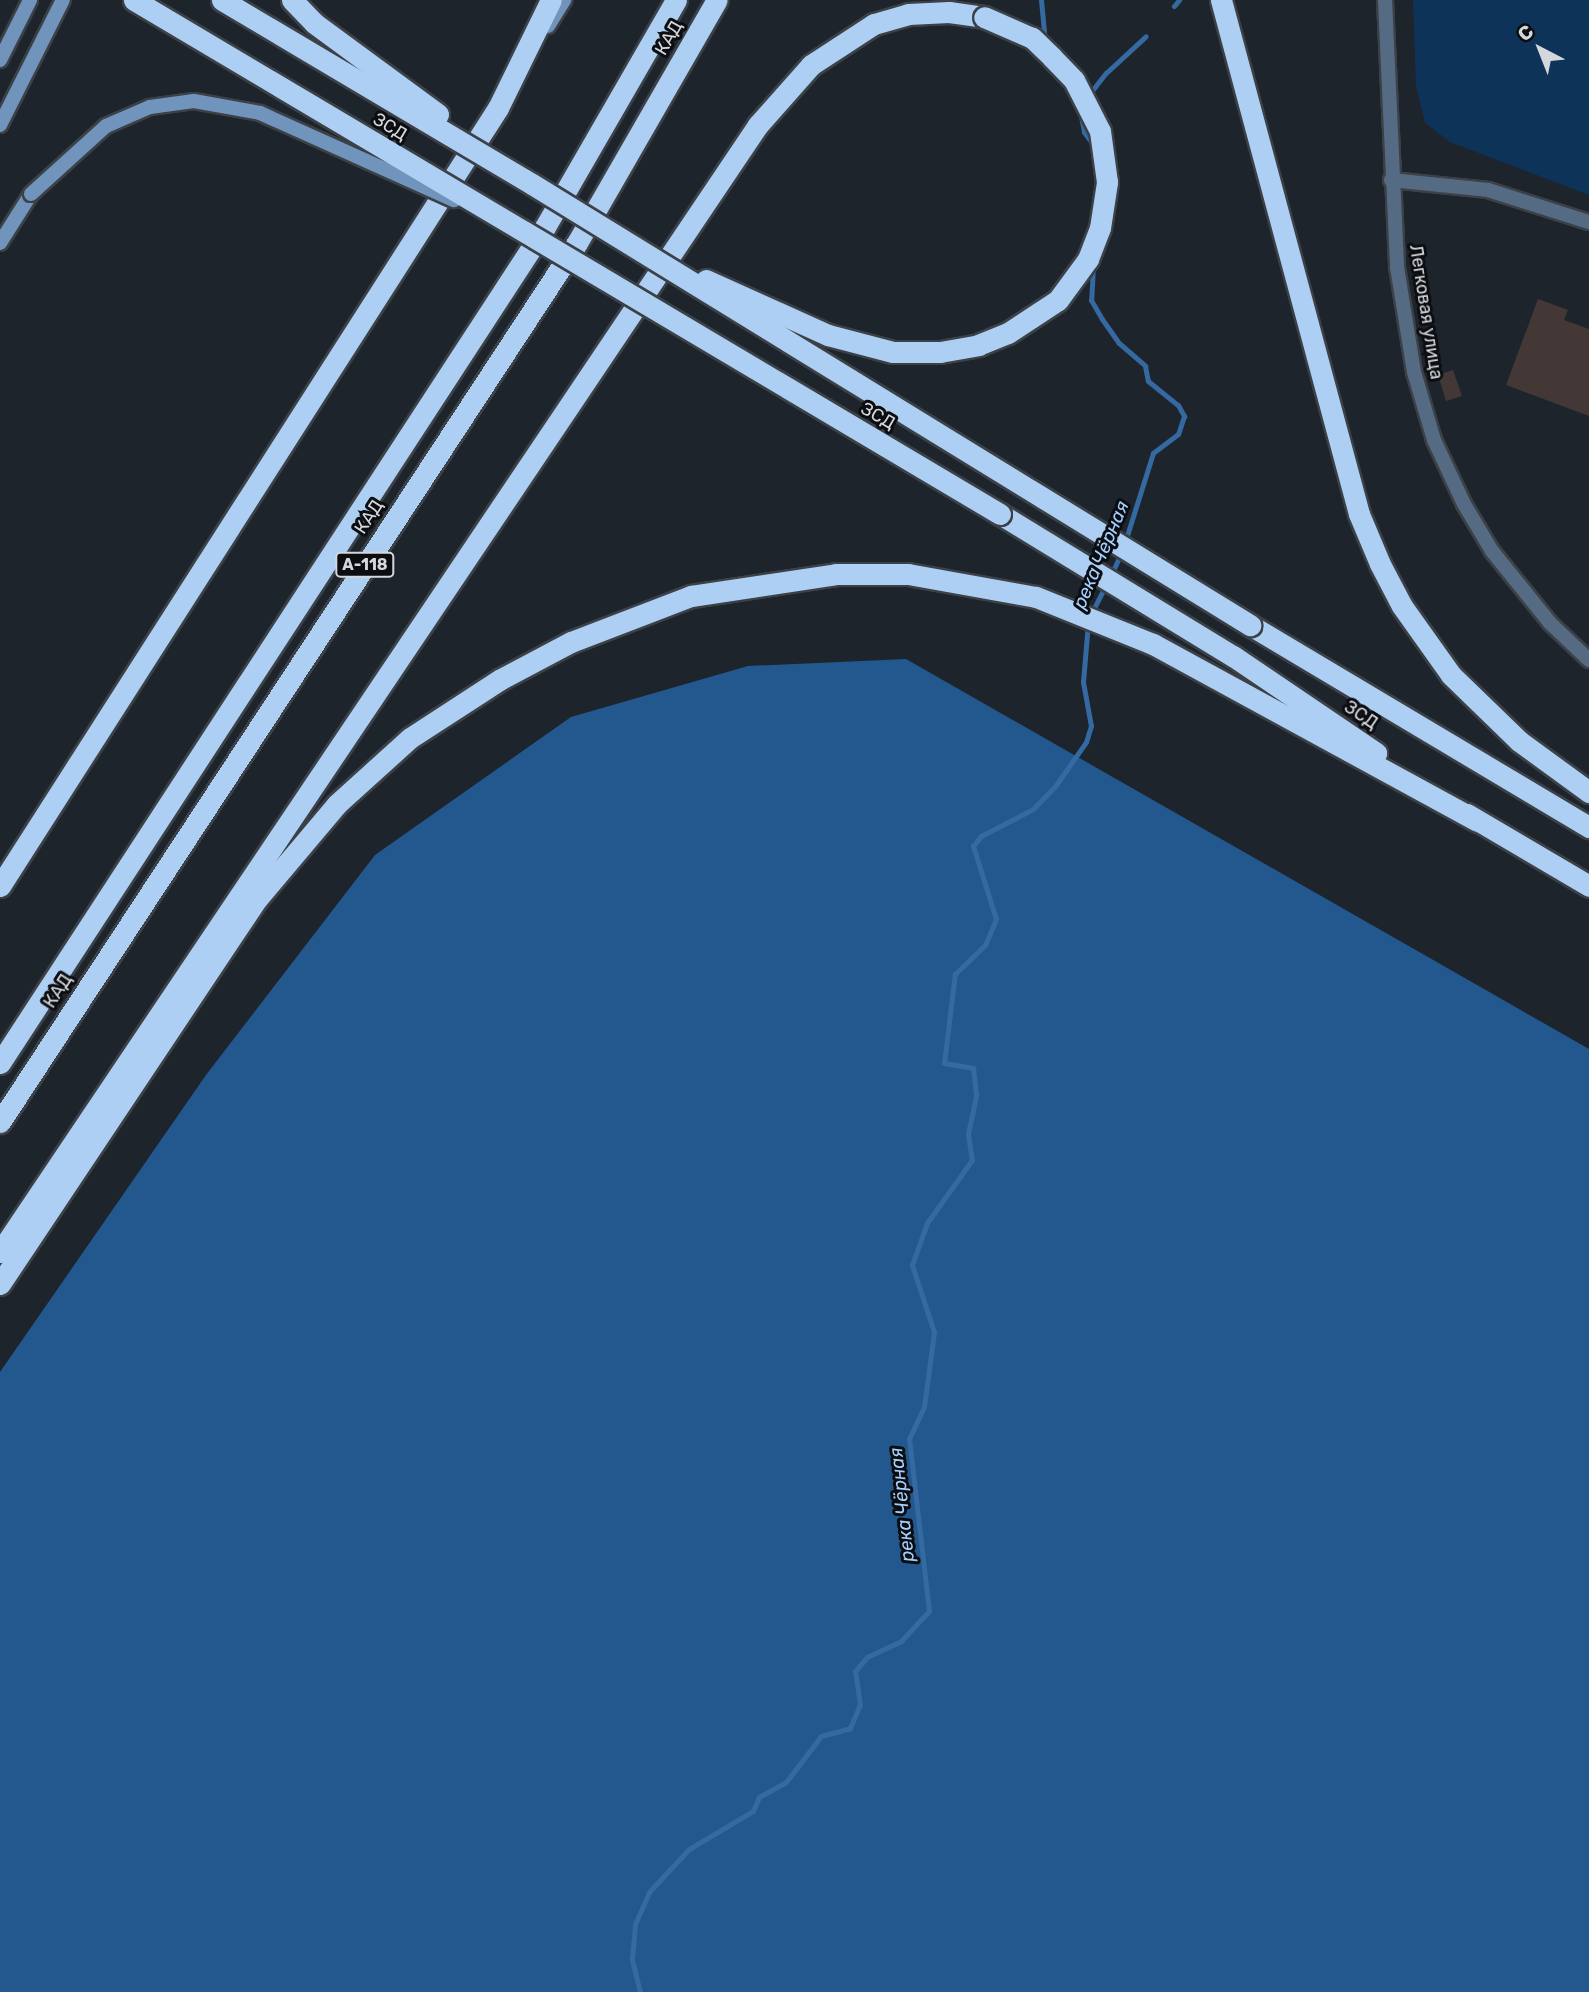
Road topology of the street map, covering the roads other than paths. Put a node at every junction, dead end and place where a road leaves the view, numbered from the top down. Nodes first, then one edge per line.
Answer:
1 (30, 0) edge
2 (63, 0) edge
3 (134, 0) edge
4 (222, 0) edge
5 (292, 0) edge
6 (551, 0) edge
7 (564, 0) edge
8 (676, 0) edge
9 (717, 0) edge
10 (1385, 0) edge
11 (1223, 8) edge
12 (0, 60) edge
13 (498, 108) junction
14 (0, 125) edge
15 (1391, 180) junction
16 (532, 184) junction
17 (1589, 222) edge
18 (507, 224) junction
19 (0, 243) edge
20 (627, 245) junction
21 (1589, 660) edge
22 (1589, 792) edge
23 (1477, 821) junction
24 (1589, 827) edge
25 (0, 886) edge
26 (1589, 886) edge
27 (0, 1063) edge
28 (0, 1122) edge
29 (0, 1252) edge
30 (0, 1284) edge

1 - 12 main road
2 - 14 main road
3 - 18 highway, ЗСД, bridge
4 - 16 highway, ЗСД, bridge
5 - 16 highway, bridge
6 - 13 highway
7 - 13 main road
8 - 27 highway, КАД / А-118
9 - 28 highway, КАД / А-118
10 - 15 street, Легковая улица
11 - 22 highway
13 - 25 highway
15 - 17 street
15 - 21 street, Легковая улица
16 - 20 highway, ЗСД, bridge
18 - 19 main road, bridge
18 - 23 highway, ЗСД, bridge
20 - 24 highway, ЗСД, bridge
20 - 29 highway, bridge
23 - 26 highway, ЗСД
23 - 30 highway

